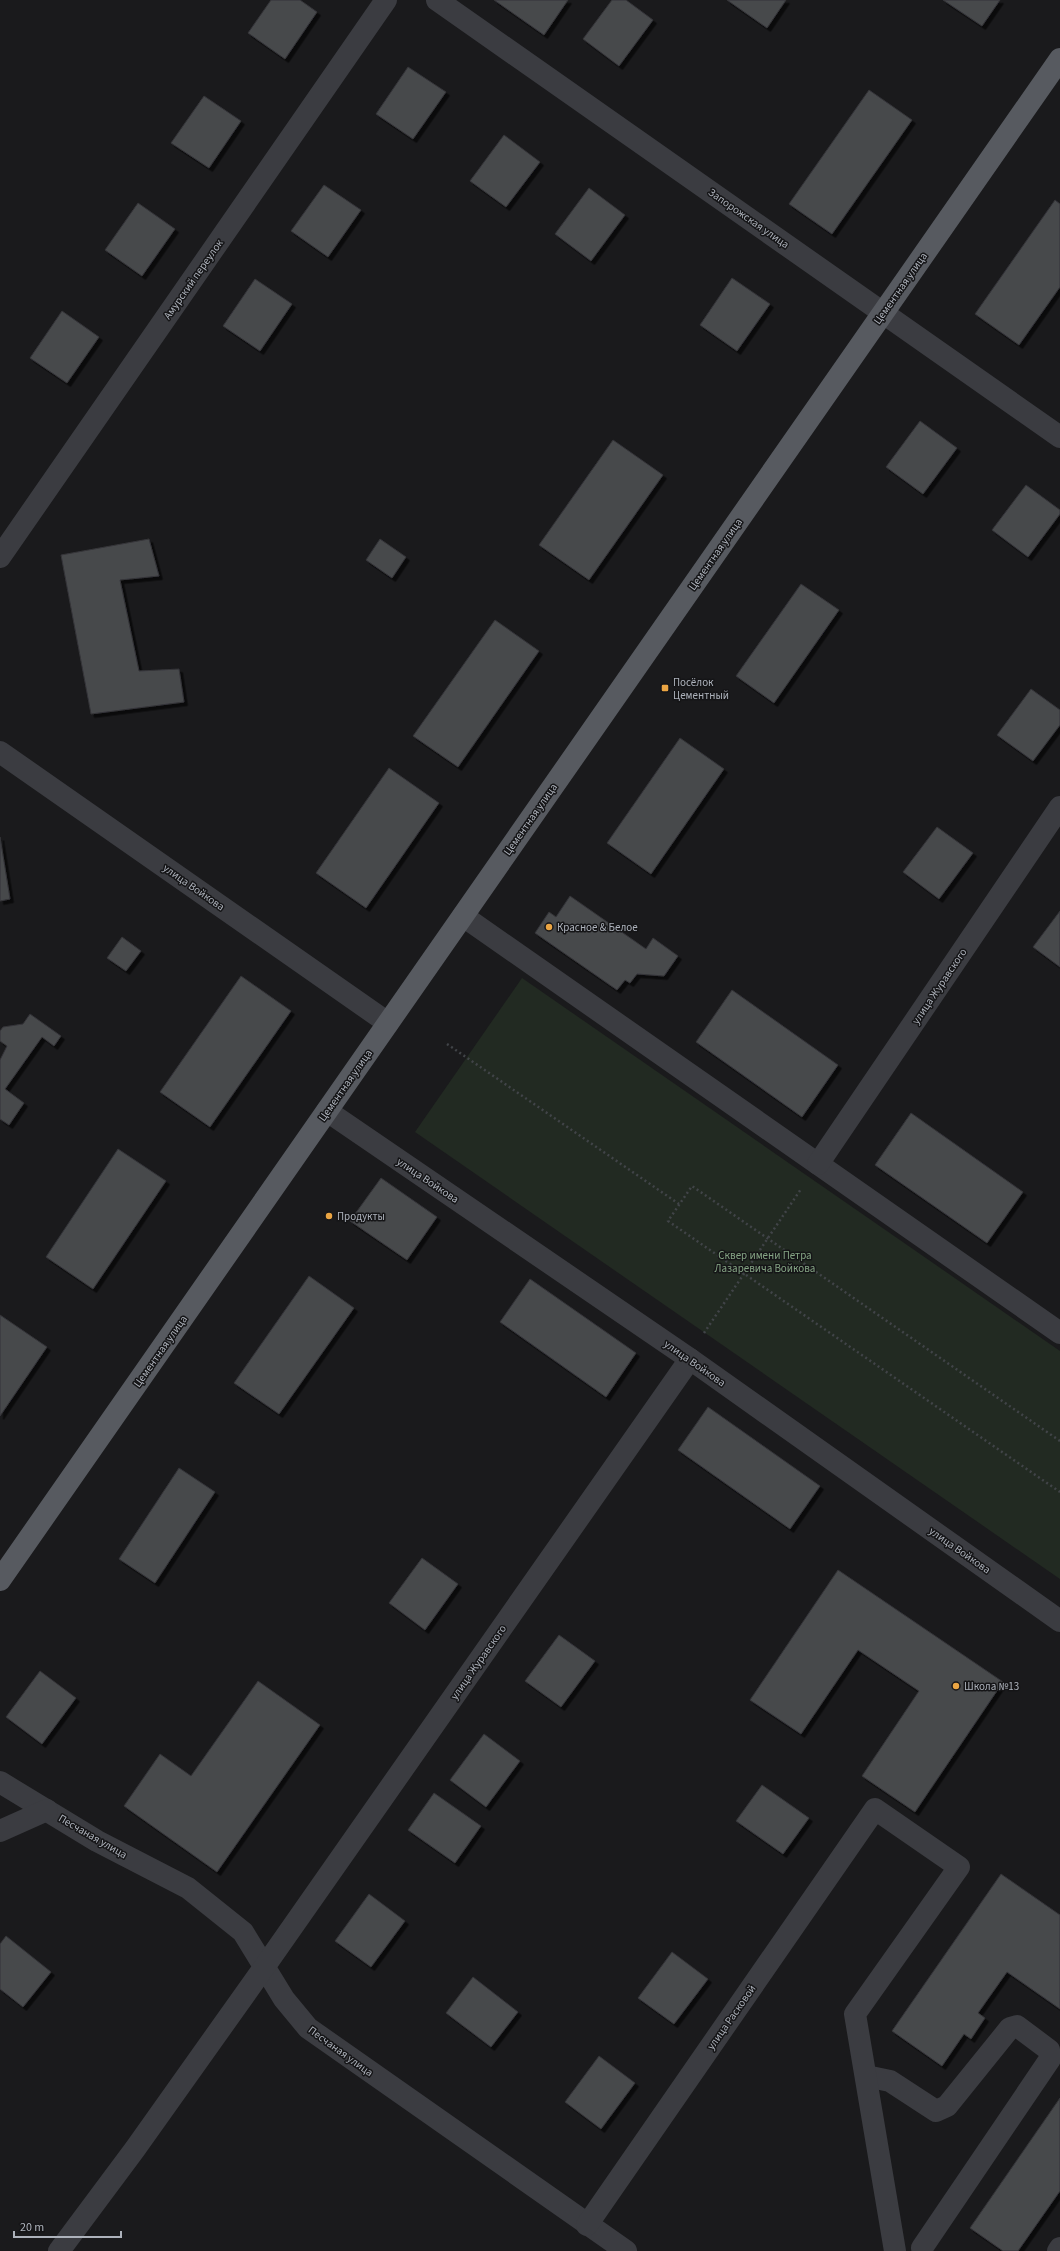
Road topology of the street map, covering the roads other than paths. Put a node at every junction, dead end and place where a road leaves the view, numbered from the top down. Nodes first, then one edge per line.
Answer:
1 (386, 0) edge
2 (437, 0) edge
3 (1060, 59) edge
4 (883, 312) junction
5 (1060, 437) edge
6 (0, 557) edge
7 (0, 752) edge
8 (1060, 807) edge
9 (463, 916) junction
10 (388, 1023) junction
11 (327, 1111) junction
12 (818, 1164) junction
13 (1060, 1333) edge
14 (690, 1359) junction
15 (0, 1580) edge
16 (1060, 1621) edge
17 (0, 1782) edge
18 (47, 1810) junction
19 (0, 1831) edge
20 (265, 1966) junction
21 (866, 2076) junction
22 (587, 2225) junction
23 (1060, 2248) edge
24 (923, 2250) edge
25 (59, 2251) edge
26 (626, 2251) edge
27 (895, 2251) edge
28 (1058, 2251) edge

1 - 6 street, Амурский переулок
2 - 4 street, Запорожская улица
3 - 4 main road, Цементная улица
4 - 5 street, Запорожская улица
4 - 9 main road, Цементная улица
7 - 10 street, улица Войкова
8 - 12 street, улица Журавского
9 - 10 main road, Цементная улица
9 - 12 street
10 - 11 main road, Цементная улица
11 - 14 street, улица Войкова
11 - 15 main road, Цементная улица
12 - 13 street
14 - 16 street, улица Войкова
14 - 20 street, улица Журавского
17 - 18 street, Песчаная улица
18 - 19 street
18 - 20 street, Песчаная улица
20 - 22 street, Песчаная улица
20 - 25 street, улица Журавского
21 - 22 street, улица Расковой
21 - 24 street
21 - 27 street
22 - 26 street, Песчаная улица
23 - 28 street

